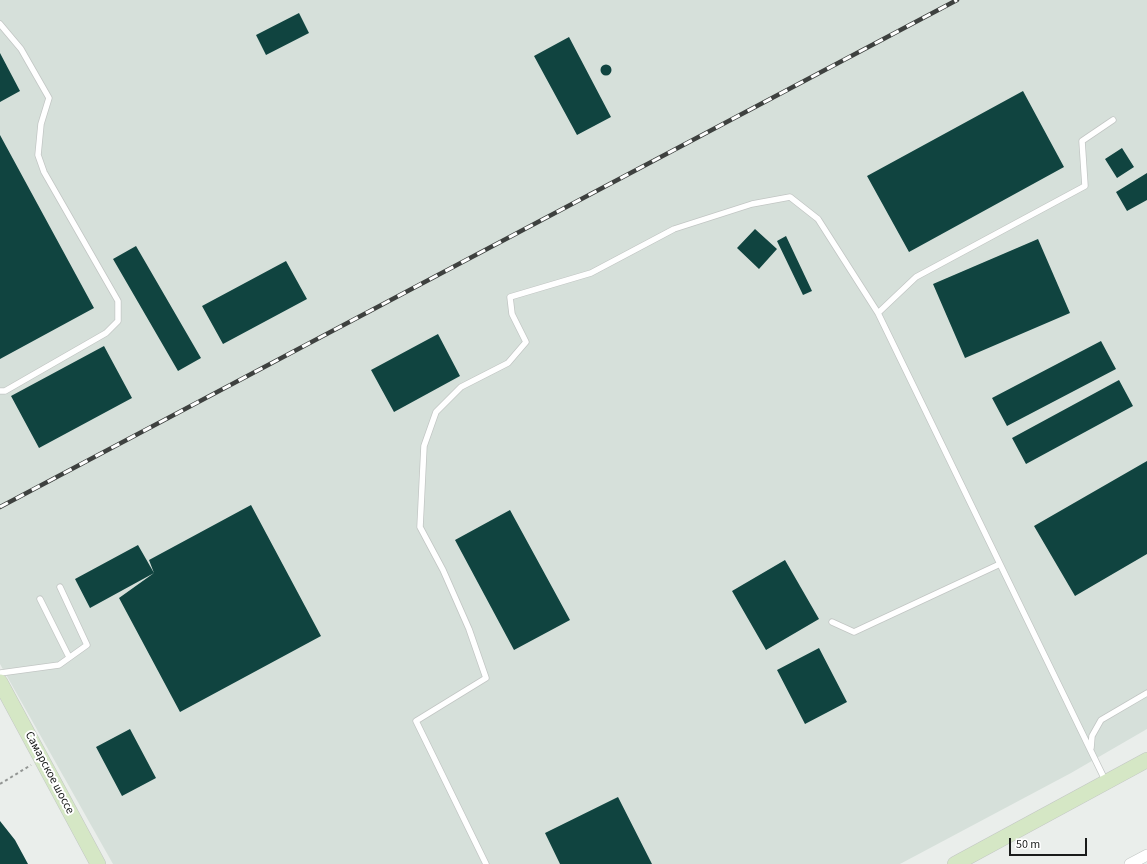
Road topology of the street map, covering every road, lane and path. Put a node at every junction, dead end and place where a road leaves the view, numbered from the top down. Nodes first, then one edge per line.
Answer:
1 (0, 24) edge
2 (1113, 120) dead end
3 (878, 313) junction
4 (0, 391) edge
5 (1000, 564) junction
6 (60, 587) dead end
7 (40, 599) dead end
8 (832, 622) dead end
9 (69, 657) junction
10 (0, 673) edge
11 (0, 682) edge
12 (1147, 693) edge
13 (1091, 748) junction
14 (42, 759) junction
15 (1147, 760) edge
16 (1106, 782) junction
17 (0, 784) edge
18 (1147, 855) edge
19 (98, 864) edge
20 (486, 864) edge
21 (955, 864) edge
22 (1130, 864) edge

1 - 4 lane
2 - 3 lane
3 - 5 lane
3 - 20 lane
5 - 8 lane
5 - 13 lane
6 - 9 lane
7 - 9 lane
9 - 10 lane
11 - 14 street, Самарское шоссе
12 - 13 lane
13 - 16 lane
14 - 17 path
14 - 19 street, Самарское шоссе
15 - 16 street
16 - 21 street
18 - 22 street

